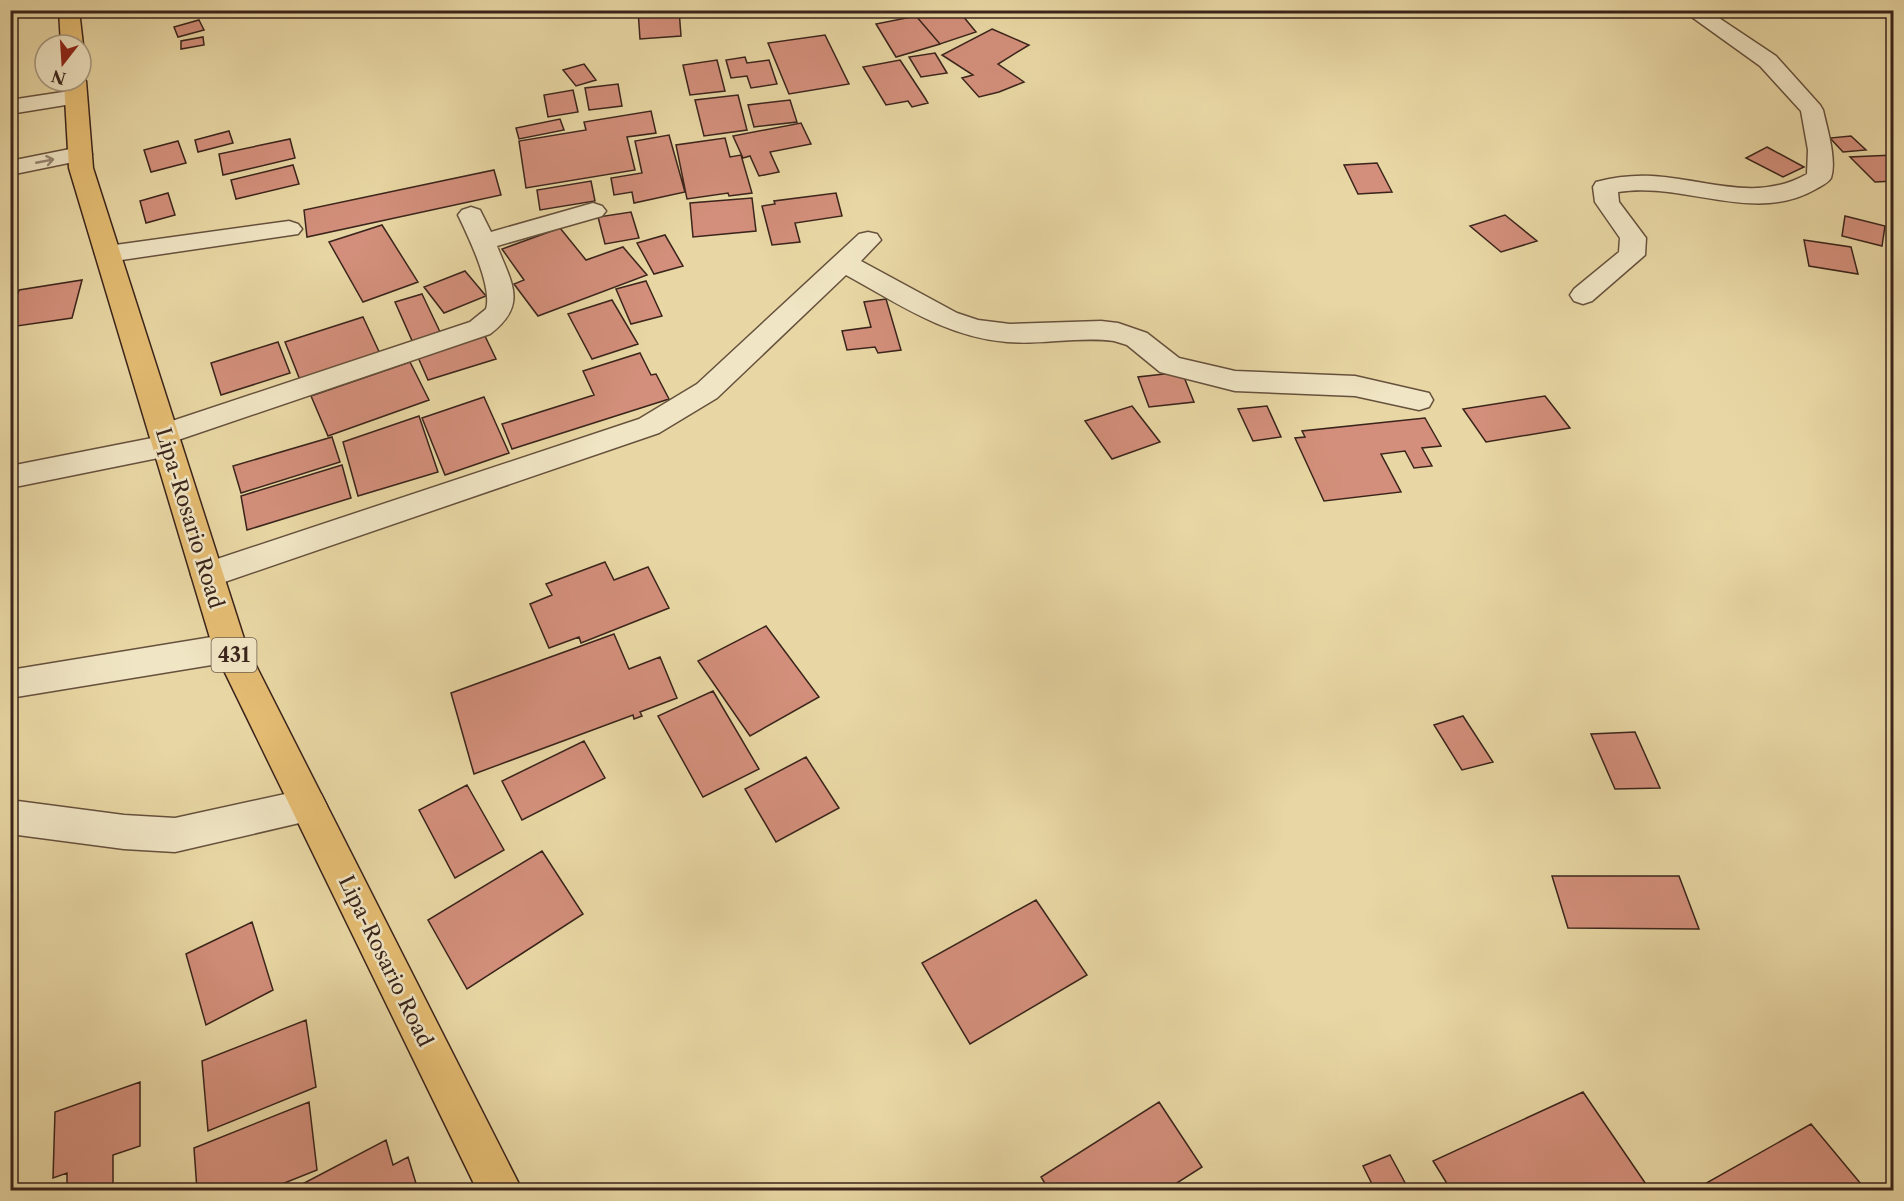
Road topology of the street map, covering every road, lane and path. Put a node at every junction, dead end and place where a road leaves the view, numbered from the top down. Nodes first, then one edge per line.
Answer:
1 (69, 10) edge
2 (1692, 10) edge
3 (71, 33) edge
4 (61, 93) edge
5 (75, 93) edge
6 (10, 107) edge
7 (81, 154) junction
8 (10, 168) edge
9 (593, 211) dead end
10 (471, 215) dead end
11 (289, 229) dead end
12 (868, 240) dead end
13 (483, 242) junction
14 (108, 254) junction
15 (844, 263) junction
16 (1583, 296) dead end
17 (1419, 400) dead end
18 (166, 440) junction
19 (10, 477) edge
20 (207, 574) junction
21 (230, 648) junction
22 (10, 684) edge
23 (308, 806) junction
24 (10, 817) edge
25 (500, 1191) edge

1 - 3 main road
2 - 16 street
4 - 6 street
5 - 7 main road, Lipa-Rosario Road / 431
8 -> 7 street
7 - 14 main road, Lipa-Rosario Road / 431
9 - 13 street
10 - 13 street
11 - 14 street
12 - 15 street
13 - 18 street
14 - 18 main road, Lipa-Rosario Road / 431
15 - 17 street
15 - 20 street
18 - 19 street
18 - 20 main road, Lipa-Rosario Road / 431
20 - 21 main road, Lipa-Rosario Road / 431
21 - 22 street
21 - 23 main road, Lipa-Rosario Road / 431
23 - 24 street
23 - 25 main road, Lipa-Rosario Road / 431

